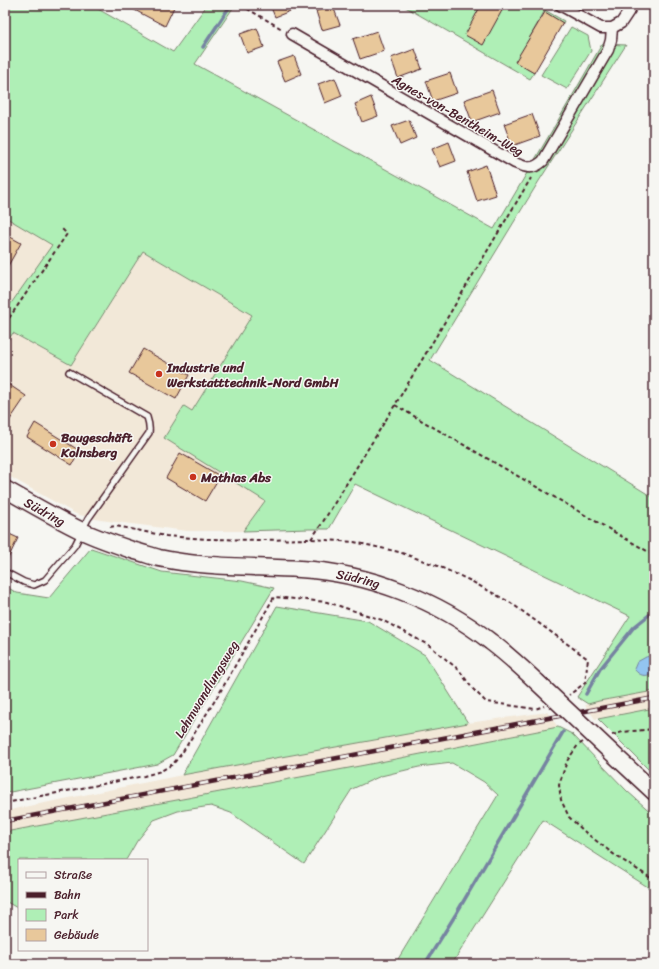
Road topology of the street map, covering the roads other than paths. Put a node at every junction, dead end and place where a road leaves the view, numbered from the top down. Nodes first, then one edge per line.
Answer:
1 (560, 5) edge
2 (633, 5) edge
3 (612, 28) junction
4 (292, 34) road end
5 (69, 372) dead end
6 (5, 489) edge
7 (82, 531) junction
8 (5, 572) edge
9 (654, 792) edge

1 - 3 street
2 - 3 street
3 - 4 street, Agnes-von-Bentheim-Weg
5 - 7 lane
6 - 7 main road, Südring
7 - 8 lane
7 - 9 main road, Südring, bridge

